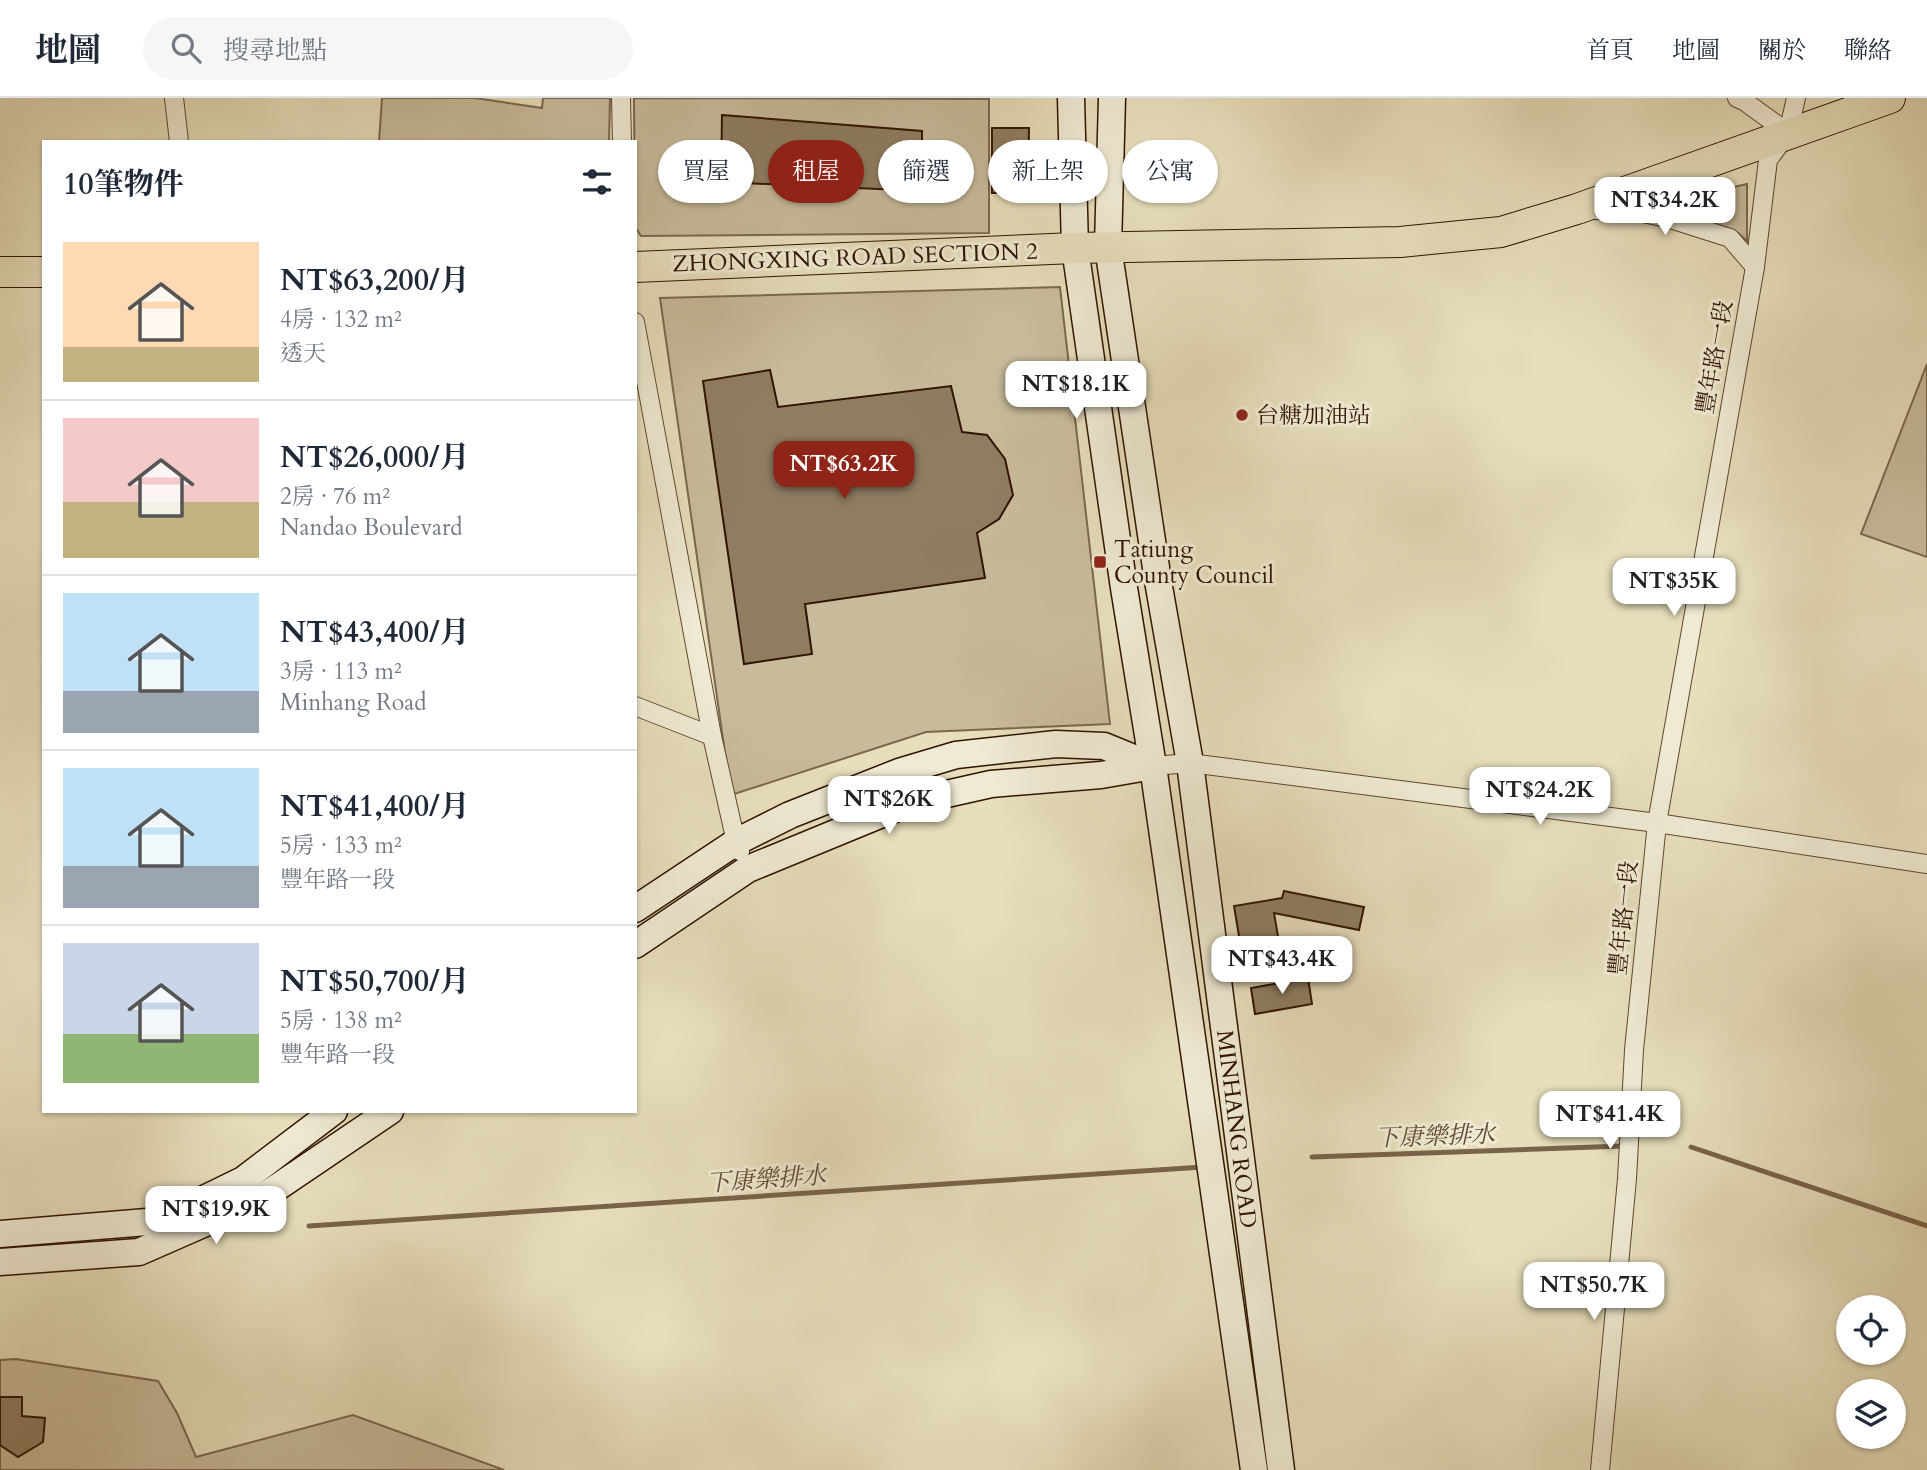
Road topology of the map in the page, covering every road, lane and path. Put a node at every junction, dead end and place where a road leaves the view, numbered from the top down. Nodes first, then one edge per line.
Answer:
1 (174, 98) edge
2 (621, 98) edge
3 (1071, 98) edge
4 (1112, 98) edge
5 (1737, 98) edge
6 (1796, 98) edge
7 (1889, 98) edge
8 (1788, 134) junction
9 (180, 140) edge
10 (622, 140) edge
11 (1577, 209) junction
12 (1108, 247) junction
13 (1076, 248) junction
14 (637, 267) edge
15 (1755, 267) junction
16 (0, 272) edge
17 (42, 278) edge
18 (637, 333) edge
19 (637, 707) edge
20 (712, 736) junction
21 (1190, 764) junction
22 (1153, 766) junction
23 (1657, 823) junction
24 (736, 842) junction
25 (1927, 864) edge
26 (748, 869) junction
27 (637, 908) edge
28 (637, 944) edge
29 (331, 1113) edge
30 (387, 1113) edge
31 (0, 1234) edge
32 (0, 1262) edge
33 (1254, 1470) edge
34 (1281, 1470) edge
35 (1600, 1470) edge

1 - 9 street
2 - 10 street
3 - 13 street, MINHANG ROAD
4 - 12 street, MINHANG ROAD
5 - 8 street
6 - 8 street
7 - 8 main road
8 - 11 main road
8 - 15 street, 豐年路一段
11 - 12 main road
11 - 15 street
12 - 13 main road, ZHONGXING ROAD SECTION 2
12 - 21 street, MINHANG ROAD
13 - 14 main road, ZHONGXING ROAD SECTION 2
13 - 22 street, MINHANG ROAD
15 - 23 street, 豐年路一段
16 - 17 main road
18 - 20 street
19 - 20 street
20 - 24 street
21 - 22 street
21 - 23 street
21 - 34 street, MINHANG ROAD
22 - 24 street
22 - 26 street
22 - 33 street, MINHANG ROAD
23 - 25 street
23 - 35 street, 豐年路一段
24 - 26 street
24 - 27 street
26 - 28 street
29 - 31 street
30 - 32 street

